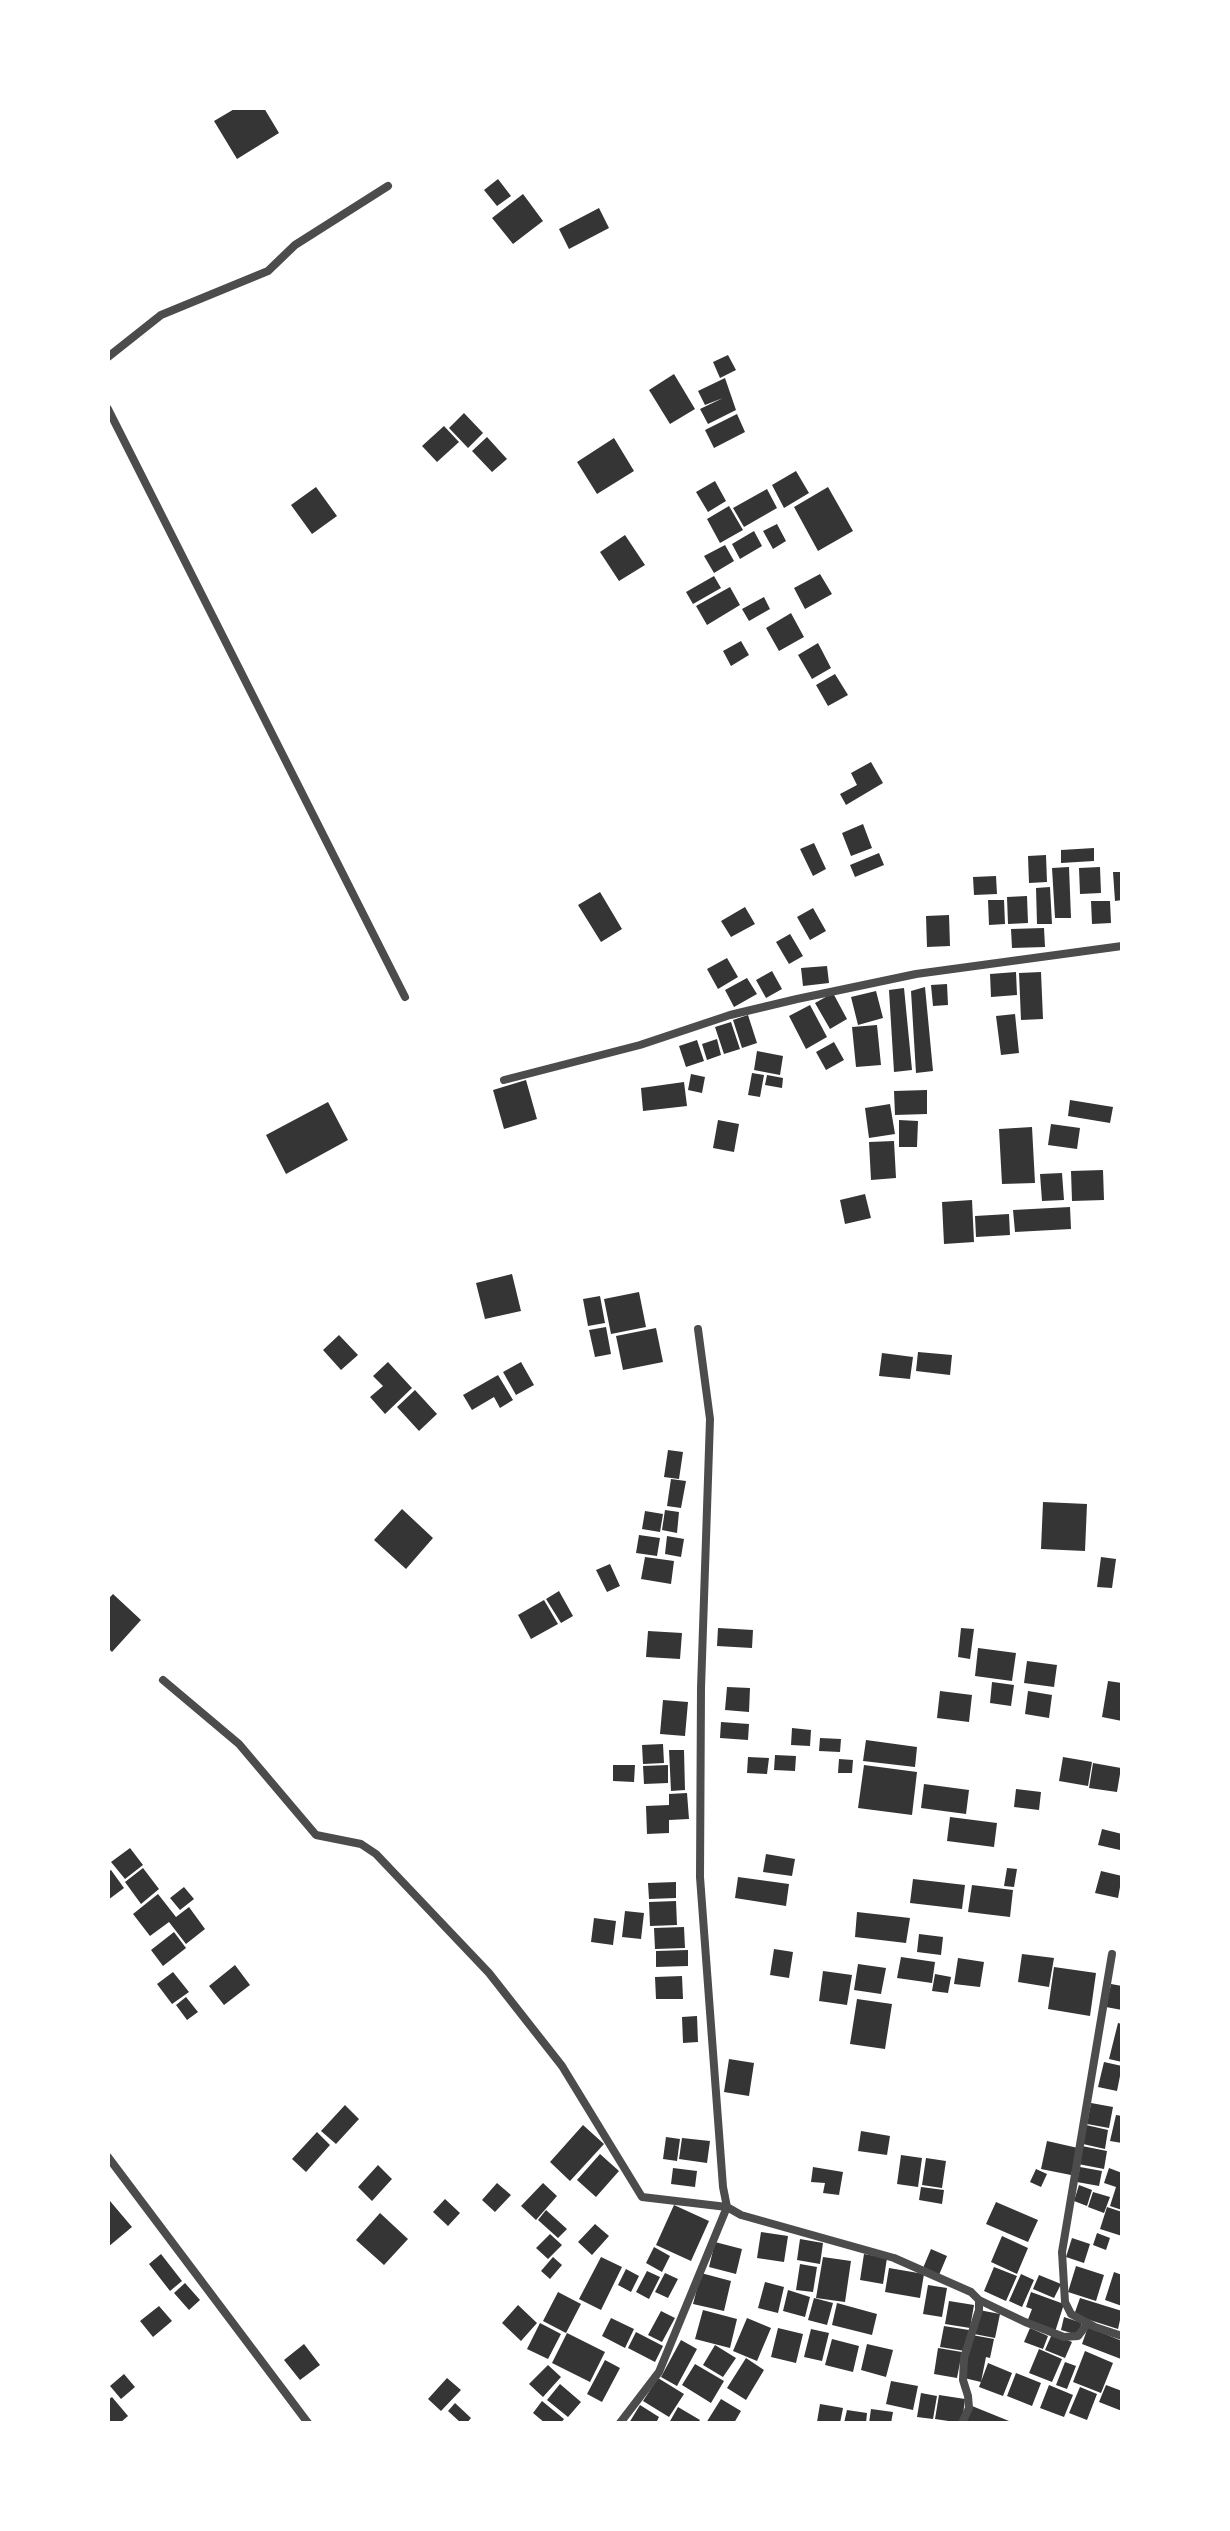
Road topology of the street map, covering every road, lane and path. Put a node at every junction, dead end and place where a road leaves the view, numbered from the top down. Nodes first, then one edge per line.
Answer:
1 (388, 186) dead end
2 (108, 357) edge
3 (108, 409) edge
4 (1122, 946) edge
5 (405, 997) dead end
6 (504, 1080) dead end
7 (698, 1329) dead end
8 (163, 1680) dead end
9 (1112, 1954) dead end
10 (108, 2157) edge
11 (727, 2207) junction
12 (979, 2300) junction
13 (1088, 2323) junction
14 (1122, 2336) edge
15 (308, 2423) edge
16 (620, 2423) edge
17 (962, 2423) edge

1 - 2 street
3 - 5 street
4 - 6 street
7 - 11 street
8 - 11 street
9 - 13 street
10 - 15 street
11 - 12 street
11 - 16 street
12 - 13 street
12 - 17 street
13 - 14 street

